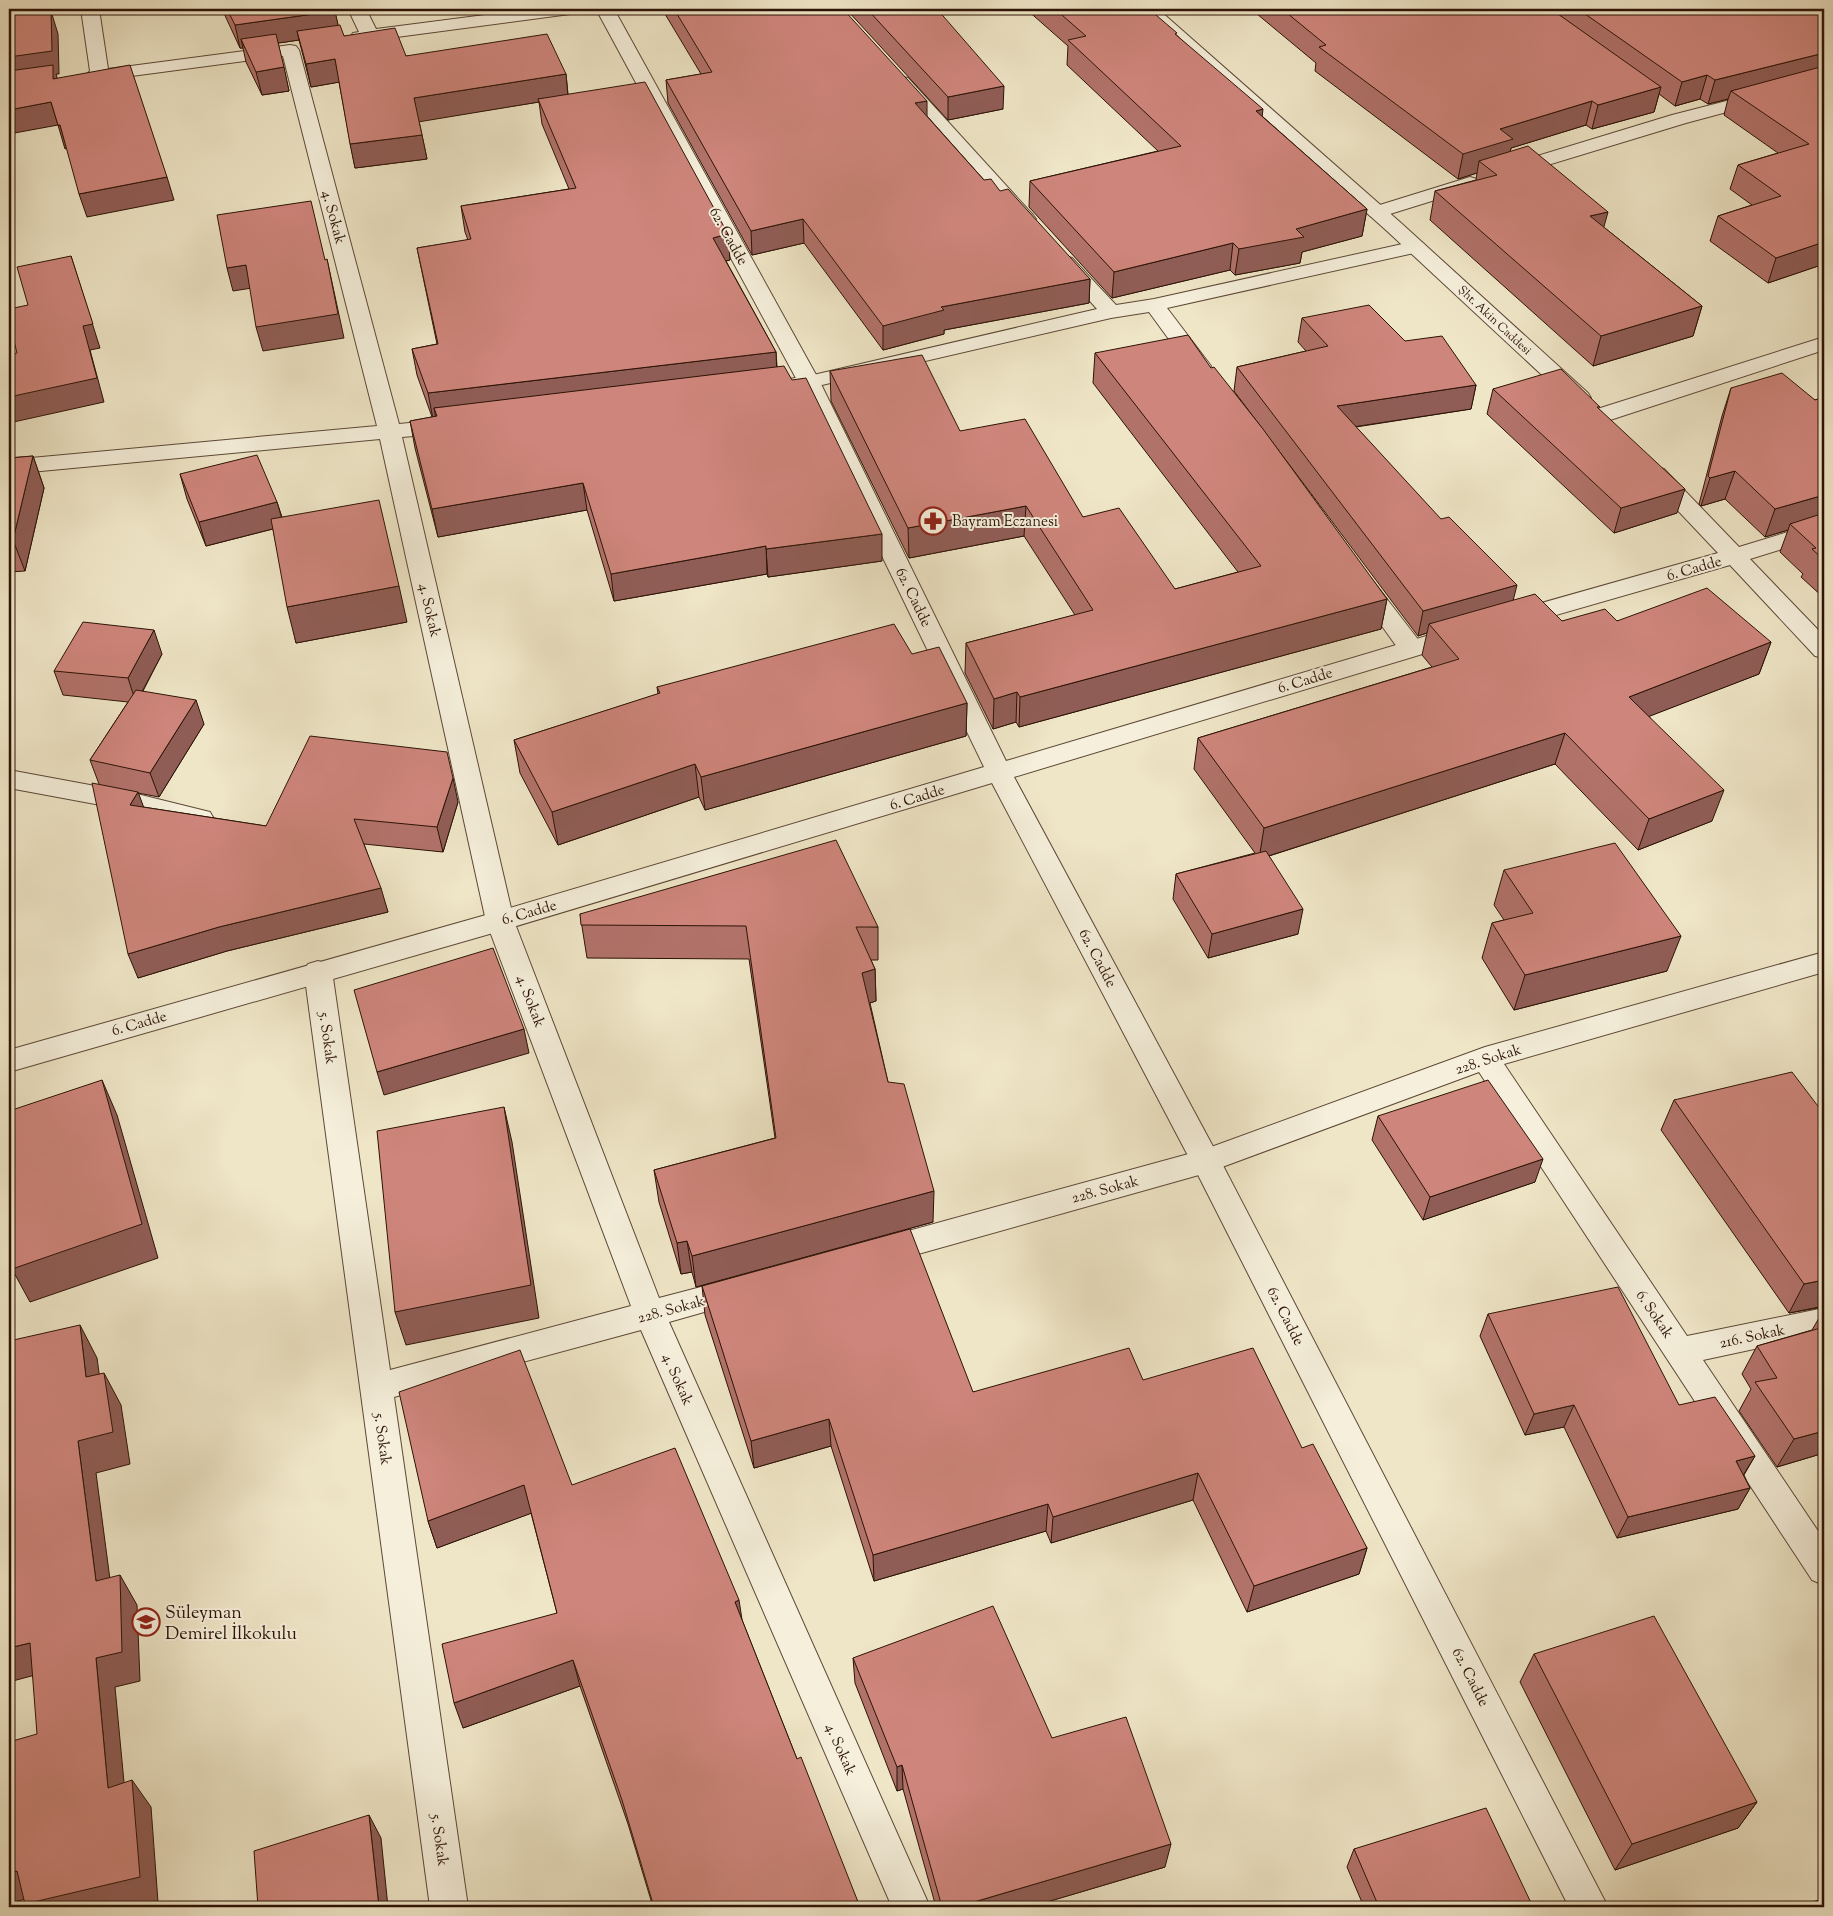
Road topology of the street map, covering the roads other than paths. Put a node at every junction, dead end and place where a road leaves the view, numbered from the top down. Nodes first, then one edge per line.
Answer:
1 (90, 9) edge
2 (357, 9) edge
3 (570, 9) edge
4 (605, 9) edge
5 (1148, 9) edge
6 (370, 35) junction
7 (343, 40) edge
8 (889, 68) edge
9 (100, 75) junction
10 (73, 79) edge
11 (1824, 81) edge
12 (1663, 107) dead end
13 (1680, 119) junction
14 (1378, 212) junction
15 (1037, 231) edge
16 (1050, 246) edge
17 (1416, 247) junction
18 (1154, 305) junction
19 (1111, 312) junction
20 (1824, 343) edge
21 (809, 382) junction
22 (1214, 383) edge
23 (760, 388) edge
24 (468, 424) edge
25 (390, 433) junction
26 (1640, 458) edge
27 (9, 467) edge
28 (1824, 528) edge
29 (1735, 556) junction
30 (1348, 562) edge
31 (1411, 648) junction
32 (1824, 650) edge
33 (999, 773) junction
34 (9, 779) edge
35 (214, 822) edge
36 (500, 921) junction
37 (1824, 962) edge
38 (318, 971) junction
39 (1485, 1058) junction
40 (9, 1060) edge
41 (1206, 1161) junction
42 (852, 1259) edge
43 (765, 1283) edge
44 (650, 1315) junction
45 (1824, 1321) edge
46 (1680, 1351) junction
47 (376, 1388) junction
48 (1824, 1569) edge
49 (449, 1907) edge
50 (911, 1907) edge
51 (1589, 1907) edge

1 - 9 street
2 - 6 street
3 - 6 street
4 - 21 street, 62. Cadde
5 - 14 street, Şht. Akin Caddesi
6 - 7 street
8 - 15 street
9 - 10 street
9 - 25 street, 4. Sokak
11 - 13 street
12 - 13 street
13 - 14 street
14 - 17 street, Şht. Akin Caddesi
16 - 19 street
17 - 18 street
17 - 20 street, Şht. Akin Caddesi
18 - 19 street
18 - 22 street
19 - 21 street
21 - 23 street
21 - 33 street, 62. Cadde
24 - 25 street
25 - 27 street
25 - 36 street, 4. Sokak
26 - 29 street
28 - 29 street, 6. Cadde
29 - 31 street, 6. Cadde
29 - 32 street
30 - 31 street
31 - 33 street, 6. Cadde
33 - 36 street, 6. Cadde
33 - 41 street, 62. Cadde
34 - 35 street
36 - 38 street, 6. Cadde
36 - 44 street, 4. Sokak
37 - 39 street, 228. Sokak
38 - 40 street, 6. Cadde
38 - 47 street, 5. Sokak
39 - 41 street, 228. Sokak
39 - 46 street, 6. Sokak
41 - 42 street, 228. Sokak
41 - 51 street, 62. Cadde
43 - 44 street, 228. Sokak
44 - 47 street, 228. Sokak
44 - 50 street, 4. Sokak
45 - 46 street, 216. Sokak
46 - 48 street, 6. Sokak
47 - 49 street, 5. Sokak

